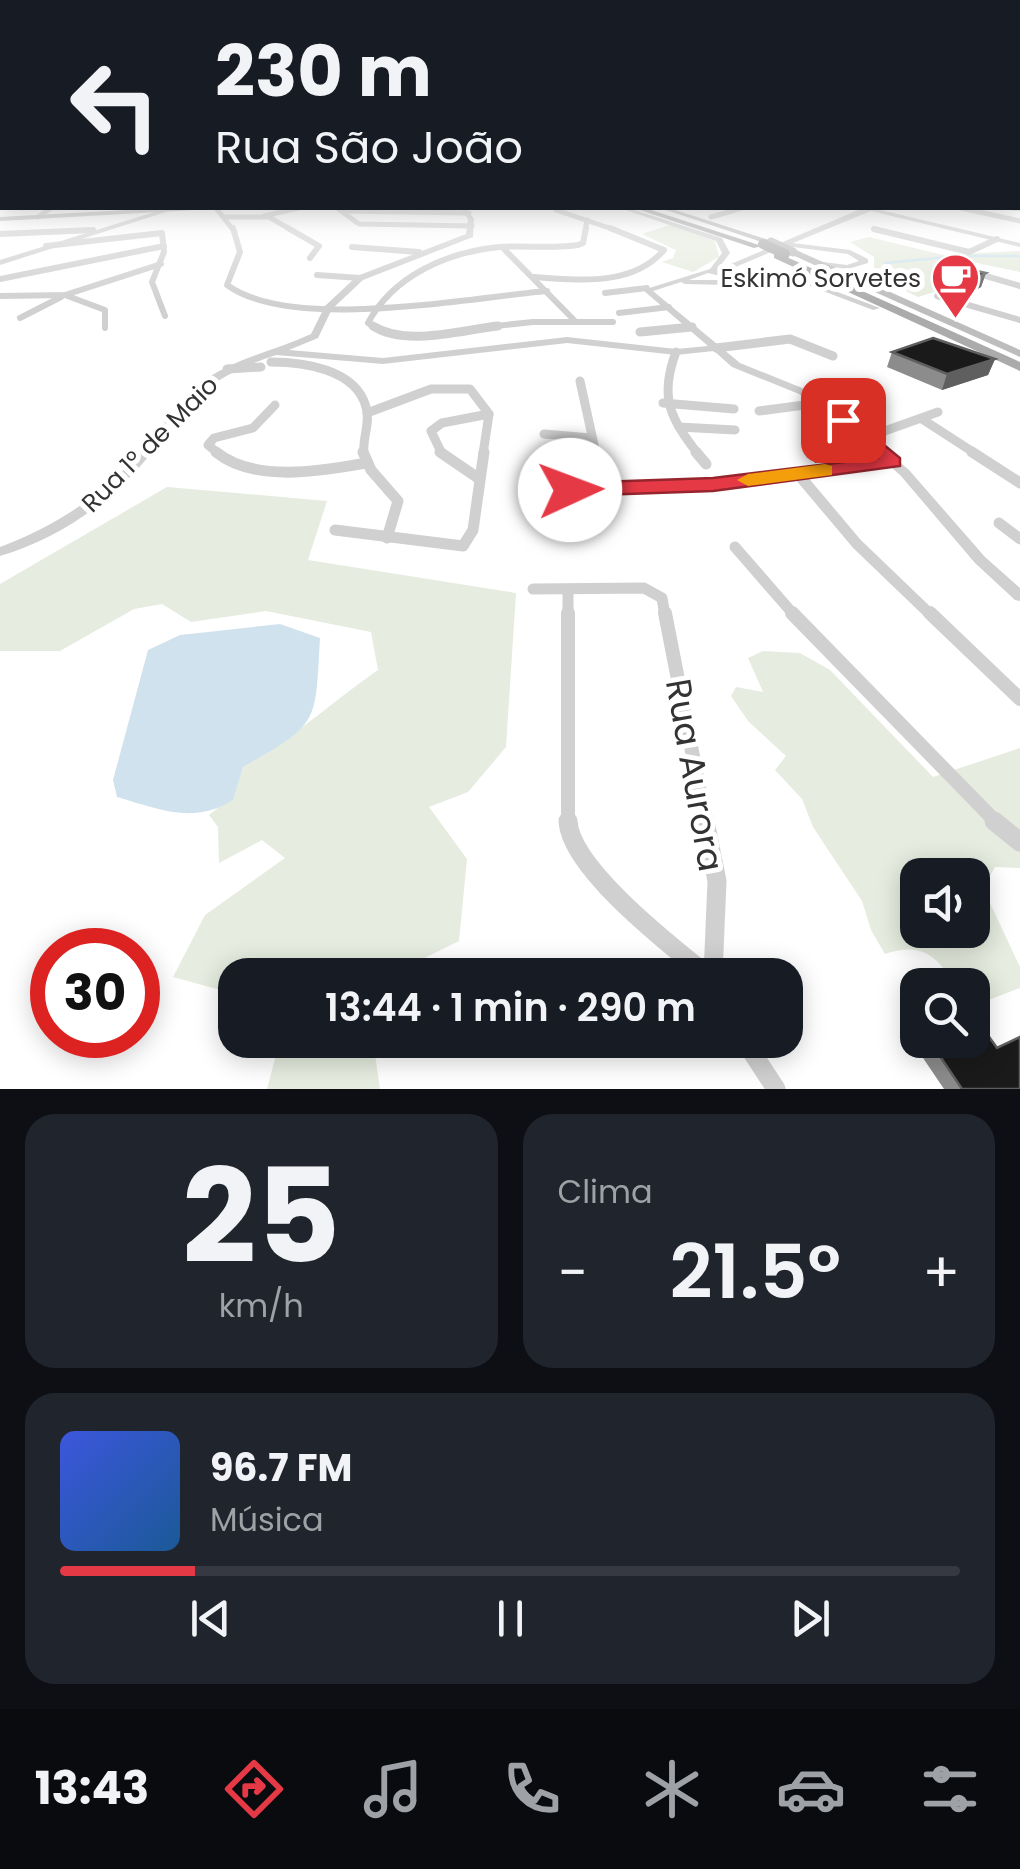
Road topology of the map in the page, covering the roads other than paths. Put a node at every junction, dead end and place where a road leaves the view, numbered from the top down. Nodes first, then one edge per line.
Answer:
1 (48, 210) edge
2 (174, 210) edge
3 (218, 210) edge
4 (290, 210) edge
5 (341, 210) edge
6 (466, 210) edge
7 (556, 210) dead end
8 (628, 210) edge
9 (645, 210) edge
10 (655, 210) edge
11 (669, 210) edge
12 (734, 210) edge
13 (864, 210) edge
14 (876, 210) edge
15 (970, 210) edge
16 (164, 211) junction
17 (226, 216) junction
18 (264, 216) junction
19 (712, 216) dead end
20 (38, 217) junction
21 (0, 219) edge
22 (587, 220) junction
23 (1020, 221) edge
24 (472, 226) junction
25 (874, 228) dead end
26 (93, 230) junction
27 (0, 234) edge
28 (808, 238) junction
29 (998, 239) junction
30 (826, 243) junction
31 (1020, 245) edge
32 (46, 246) junction
33 (164, 246) junction
34 (352, 247) dead end
35 (502, 247) junction
36 (775, 248) junction
37 (419, 252) junction
38 (310, 258) dead end
39 (966, 260) dead end
40 (0, 263) edge
41 (818, 263) junction
42 (161, 264) junction
43 (742, 265) junction
44 (716, 270) junction
45 (700, 274) junction
46 (316, 275) dead end
47 (534, 277) junction
48 (360, 278) junction
49 (0, 279) edge
50 (736, 279) junction
51 (832, 282) junction
52 (712, 283) junction
53 (652, 286) junction
54 (870, 286) junction
55 (1020, 286) edge
56 (547, 291) junction
57 (605, 294) dead end
58 (65, 295) junction
59 (0, 296) edge
60 (937, 296) dead end
61 (669, 307) junction
62 (328, 308) junction
63 (374, 308) junction
64 (876, 308) junction
65 (910, 311) junction
66 (619, 313) dead end
67 (165, 316) dead end
68 (20, 318) dead end
69 (574, 320) junction
70 (1020, 320) edge
71 (613, 322) dead end
72 (692, 327) junction
73 (105, 328) dead end
74 (640, 332) dead end
75 (716, 348) junction
76 (676, 352) junction
77 (833, 356) dead end
78 (1020, 361) edge
79 (267, 362) junction
80 (227, 369) junction
81 (1020, 375) edge
82 (580, 381) dead end
83 (663, 403) junction
84 (820, 403) junction
85 (274, 405) dead end
86 (734, 408) dead end
87 (759, 410) dead end
88 (938, 412) dead end
89 (366, 413) junction
90 (488, 414) junction
91 (922, 418) junction
92 (679, 427) junction
93 (735, 430) dead end
94 (544, 434) dead end
95 (591, 438) junction
96 (865, 438) junction
97 (366, 462) junction
98 (893, 462) junction
99 (706, 464) dead end
100 (798, 474) junction
101 (478, 478) junction
102 (1020, 483) edge
103 (606, 488) junction
104 (535, 491) dead end
105 (999, 523) dead end
106 (335, 530) dead end
107 (387, 538) junction
108 (1020, 540) edge
109 (735, 547) dead end
110 (0, 552) edge
111 (533, 589) dead end
112 (568, 590) junction
113 (1020, 596) edge
114 (1020, 700) edge
115 (1020, 842) edge
116 (689, 958) edge
117 (711, 958) edge
118 (756, 1058) edge
119 (776, 1089) edge

1 - 20 street
2 - 16 main road
3 - 17 street
4 - 18 street
5 - 24 street
6 - 24 street
7 - 22 street
8 - 44 street
9 - 36 main road
10 - 36 main road
11 - 36 main road
12 - 19 street
13 - 28 street
14 - 29 street
15 - 23 street
16 - 20 main road
16 - 26 street
17 - 18 street
17 - 62 street
18 - 38 street
20 - 21 main road
22 - 35 street
22 - 47 street
24 - 37 street, Rua 1º de Maio
25 - 29 street
26 - 27 street
26 - 32 street
28 - 30 street
28 - 36 street
29 - 31 street
30 - 41 street
30 - 54 street
32 - 33 street
32 - 40 street
33 - 42 street
33 - 49 street
34 - 37 street
35 - 47 street
35 - 63 street
36 - 41 main road
36 - 43 street
36 - 51 main road
36 - 65 main road
37 - 48 street, Rua 1º de Maio
39 - 55 street
41 - 54 main road
42 - 58 street
42 - 67 street
43 - 44 street
43 - 50 street
44 - 45 street
44 - 50 street
45 - 52 street
45 - 53 street
46 - 48 street
47 - 56 street
48 - 62 street, Rua 1º de Maio
50 - 52 street
50 - 64 street
51 - 64 main road
51 - 78 main road
52 - 53 street
53 - 57 street
53 - 61 street
54 - 65 main road
54 - 78 main road
56 - 63 street
56 - 69 street
58 - 59 street
58 - 68 street
58 - 73 street
60 - 70 street
61 - 66 street
61 - 72 street
62 - 63 street
62 - 79 street, Rua 1º de Maio
63 - 69 street
64 - 81 main road
65 - 78 main road
69 - 71 street
72 - 74 street
72 - 75 street
75 - 76 street
75 - 77 street
75 - 84 street
76 - 79 street
76 - 83 street
79 - 80 street
79 - 80 street, Rua 1º de Maio
79 - 89 street
80 - 110 street, Rua 1º de Maio
82 - 95 street
83 - 86 street
83 - 92 street
84 - 87 street
84 - 96 street
85 - 97 street
88 - 91 street
89 - 90 street
89 - 97 street
90 - 101 street
90 - 101 street
91 - 96 street
91 - 102 street
92 - 93 street
92 - 99 street
94 - 95 street
95 - 103 street
96 - 98 street
97 - 107 street
98 - 100 street
98 - 113 street
100 - 103 street
100 - 114 street
101 - 107 street
103 - 104 street
105 - 108 street
106 - 107 street
109 - 115 street
111 - 112 street
112 - 116 street
112 - 117 street, Rua Aurora
118 - 119 street

